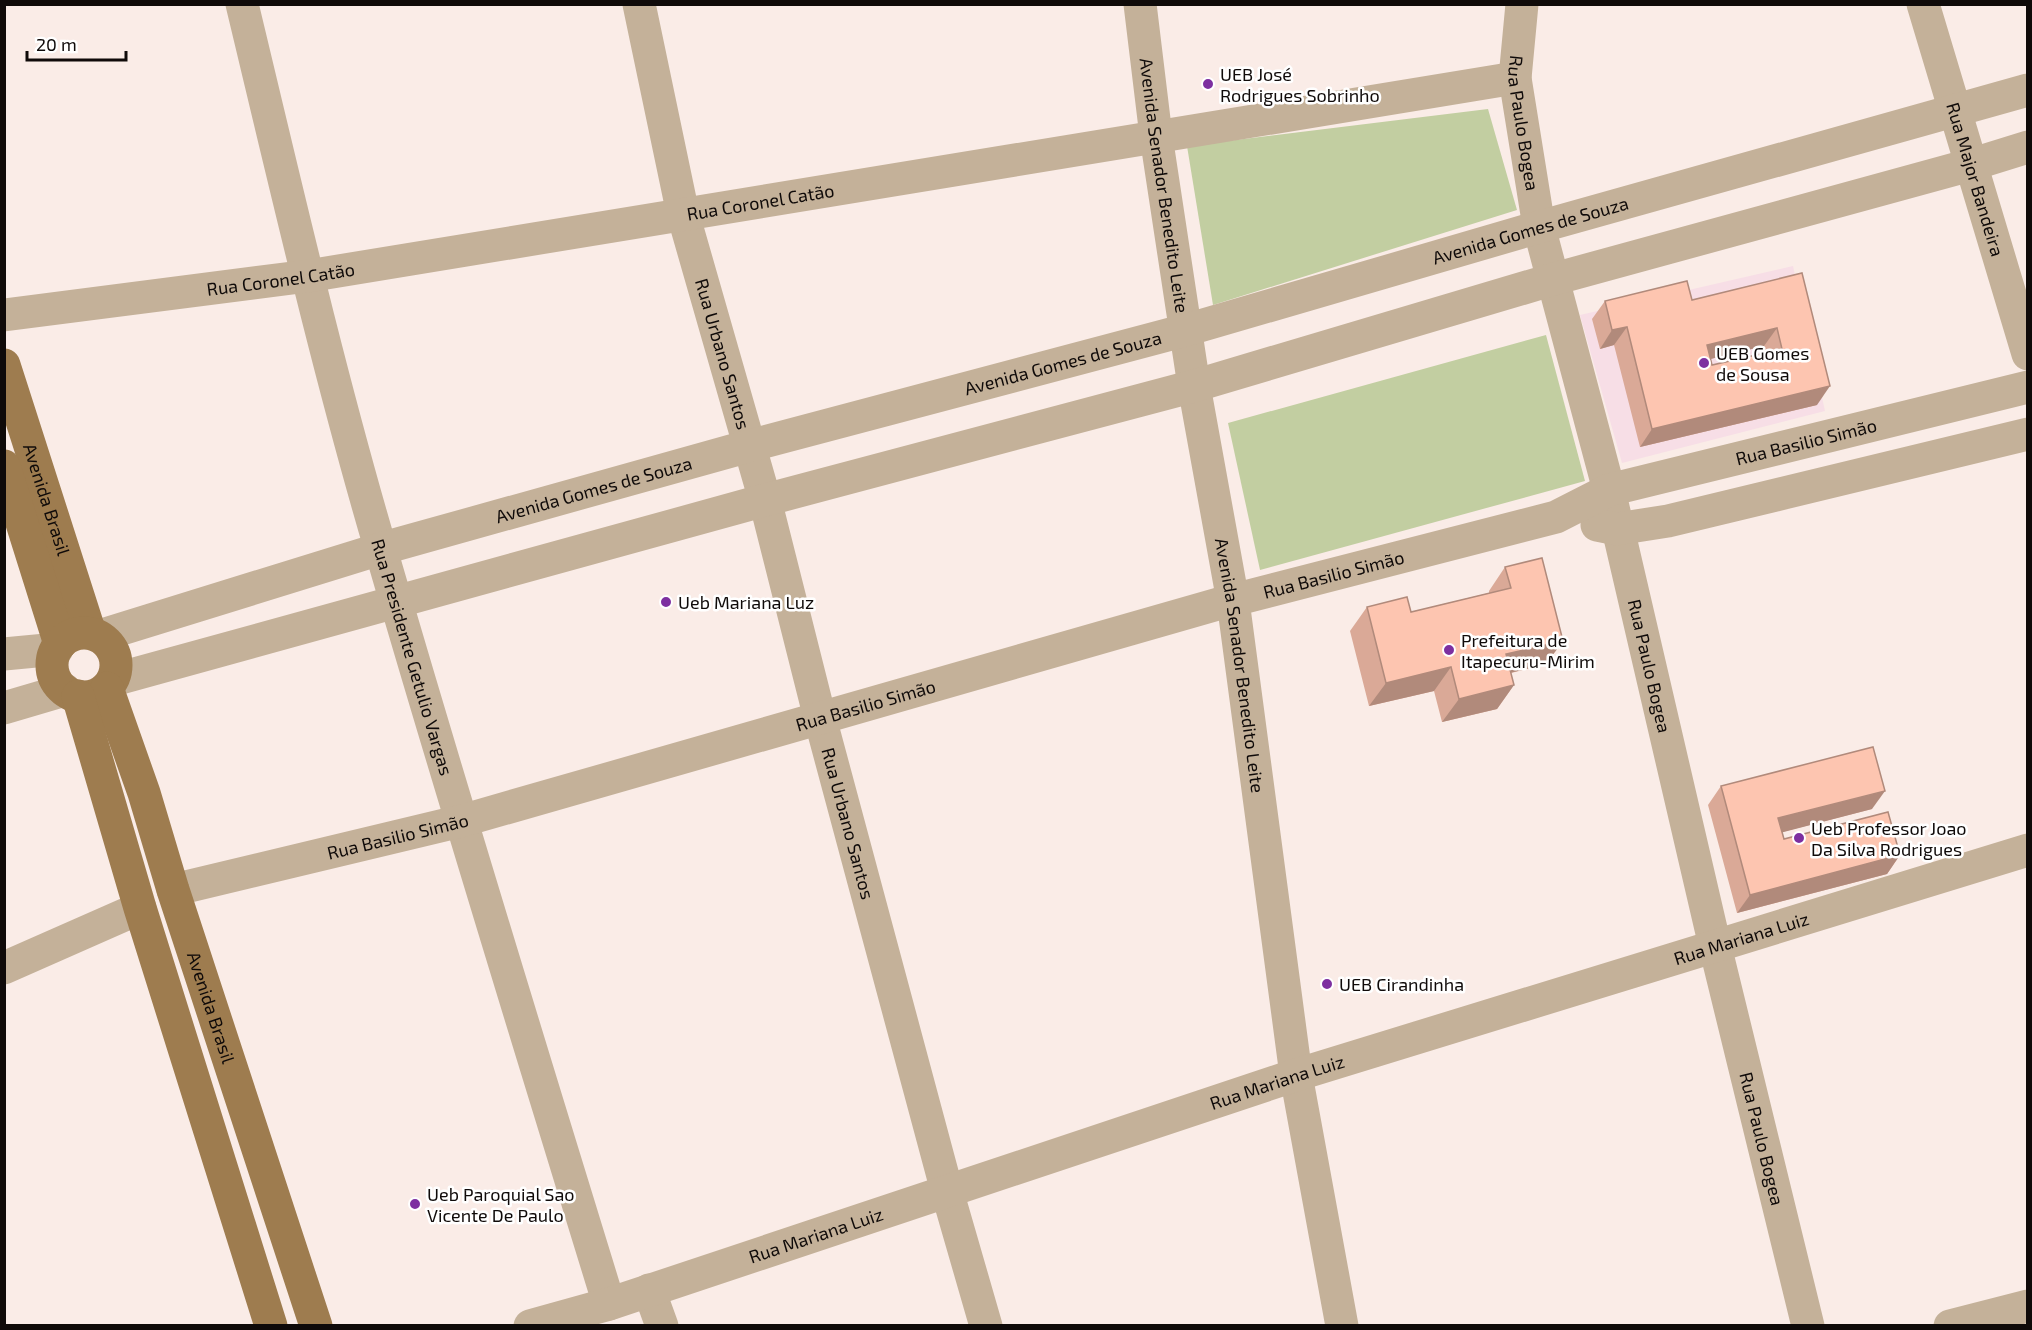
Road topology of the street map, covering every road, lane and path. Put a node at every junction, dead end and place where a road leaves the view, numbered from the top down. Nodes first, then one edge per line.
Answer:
1 (242, 4) edge
2 (639, 4) edge
3 (1140, 4) edge
4 (1522, 4) edge
5 (1923, 4) edge
6 (1515, 78) junction
7 (2028, 90) edge
8 (1955, 111) junction
9 (1156, 136) junction
10 (2028, 147) edge
11 (1970, 165) junction
12 (683, 214) junction
13 (1539, 227) junction
14 (308, 276) junction
15 (1554, 279) junction
16 (4, 315) edge
17 (1186, 330) junction
18 (2028, 354) edge
19 (4, 364) edge
20 (1194, 386) junction
21 (2028, 387) edge
22 (2028, 434) edge
23 (749, 446) junction
24 (4, 465) edge
25 (1609, 490) junction
26 (765, 500) junction
27 (1556, 517) junction
28 (1617, 529) junction
29 (380, 549) junction
30 (397, 601) junction
31 (1233, 601) junction
32 (95, 634) junction
33 (58, 646) junction
34 (4, 654) edge
35 (91, 688) junction
36 (4, 708) edge
37 (820, 718) junction
38 (460, 822) junction
39 (2028, 850) edge
40 (173, 890) junction
41 (140, 909) junction
42 (1715, 946) junction
43 (4, 968) edge
44 (1296, 1075) junction
45 (947, 1191) junction
46 (649, 1290) junction
47 (609, 1304) junction
48 (2028, 1306) edge
49 (271, 1326) edge
50 (316, 1326) edge
51 (530, 1326) edge
52 (662, 1326) edge
53 (986, 1326) edge
54 (1342, 1326) edge
55 (1808, 1326) edge
56 (1950, 1326) edge

1 - 14 street, Rua Presidente Getulio Vargas
2 - 12 street, Rua Urbano Santos
3 - 9 street, Avenida Senador Benedito Leite
4 - 6 street, Rua Paulo Bogea
5 - 8 street, Rua Major Bandeira
6 - 9 street, Rua Coronel Catão
6 - 13 street, Rua Paulo Bogea
7 - 8 street, Avenida Gomes de Souza
8 - 11 street, Rua Major Bandeira
8 - 13 street, Avenida Gomes de Souza
9 - 12 street, Rua Coronel Catão
9 - 17 street, Avenida Senador Benedito Leite
10 - 11 street
11 - 15 street
11 - 18 street, Rua Major Bandeira
12 - 14 street, Rua Coronel Catão
12 - 23 street, Rua Urbano Santos
13 - 15 street, Rua Paulo Bogea
13 - 17 street, Avenida Gomes de Souza
14 - 16 street, Rua Coronel Catão
14 - 29 street, Rua Presidente Getulio Vargas
15 - 20 street
15 - 25 street, Rua Paulo Bogea
17 - 20 street, Avenida Senador Benedito Leite
17 - 23 street, Avenida Gomes de Souza
19 - 32 main road, Avenida Brasil
20 - 26 street
20 - 31 street, Avenida Senador Benedito Leite
21 - 25 street, Rua Basilio Simão
22 - 28 street, Rua Basilio Simão
23 - 26 street, Rua Urbano Santos
23 - 29 street, Avenida Gomes de Souza
24 - 33 main road, Avenida Brasil
25 - 27 street, Rua Basilio Simão
25 - 28 street, Rua Paulo Bogea
26 - 30 street
26 - 37 street, Rua Urbano Santos
27 - 28 street, Rua Basilio Simão
27 - 31 street, Rua Basilio Simão
28 - 42 street, Rua Paulo Bogea
29 - 30 street, Rua Presidente Getulio Vargas
29 - 32 street, Avenida Gomes de Souza
30 - 35 street
30 - 38 street, Rua Presidente Getulio Vargas
31 - 37 street, Rua Basilio Simão
31 - 44 street, Avenida Senador Benedito Leite
32 - 33 main road
32 - 35 main road, Avenida Brasil
33 - 34 street
33 - 35 main road, Avenida Brasil
35 - 36 street
35 - 40 main road, Avenida Brasil
35 - 41 main road, Avenida Brasil
37 - 38 street, Rua Basilio Simão
37 - 45 street, Rua Urbano Santos
38 - 40 street, Rua Basilio Simão
38 - 47 street, Rua Presidente Getulio Vargas
39 - 42 street, Rua Mariana Luiz
40 - 50 main road, Avenida Brasil
41 - 43 street
41 - 49 main road, Avenida Brasil
42 - 44 street, Rua Mariana Luiz
42 - 55 street, Rua Paulo Bogea
44 - 45 street, Rua Mariana Luiz
44 - 54 street, Avenida Senador Benedito Leite
45 - 46 street, Rua Mariana Luiz
45 - 53 street, Rua Urbano Santos
46 - 47 street, Rua Mariana Luiz
46 - 52 street
47 - 51 street, Rua Mariana Luiz
48 - 56 street

